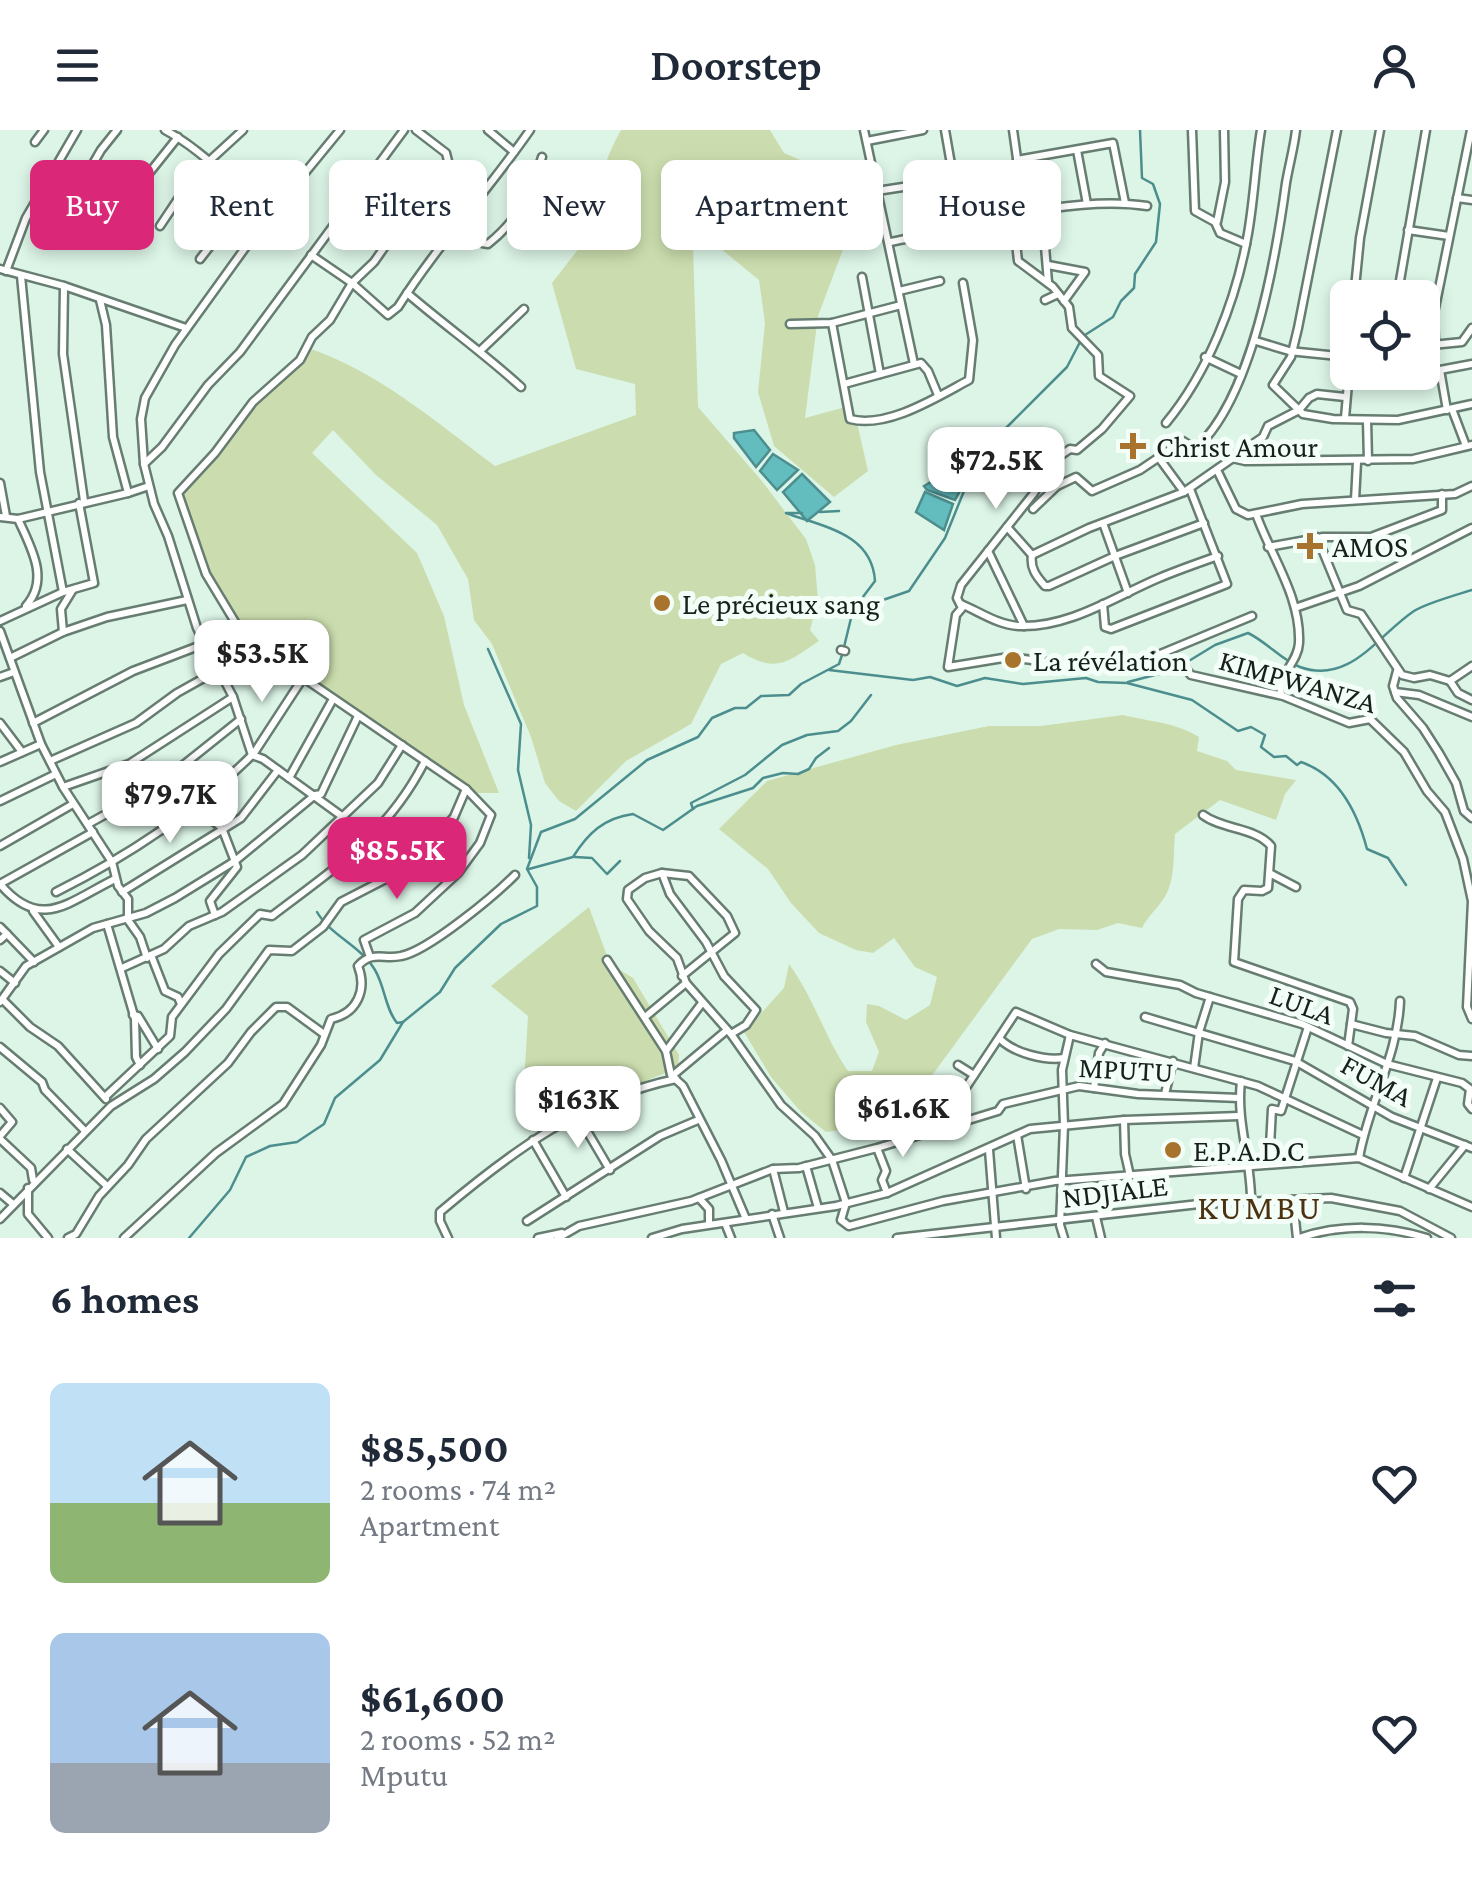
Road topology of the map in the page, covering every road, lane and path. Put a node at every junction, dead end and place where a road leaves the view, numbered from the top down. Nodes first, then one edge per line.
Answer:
1 (44, 130) edge
2 (77, 130) edge
3 (116, 130) edge
4 (165, 130) edge
5 (243, 130) edge
6 (340, 130) edge
7 (404, 130) edge
8 (416, 130) edge
9 (488, 130) edge
10 (530, 130) edge
11 (864, 130) edge
12 (923, 130) edge
13 (946, 130) edge
14 (1012, 130) edge
15 (1192, 130) edge
16 (1224, 130) edge
17 (1261, 130) edge
18 (1296, 130) edge
19 (1337, 130) edge
20 (1380, 130) edge
21 (1426, 130) edge
22 (1471, 130) edge
23 (178, 137) junction
24 (866, 141) junction
25 (35, 142) dead end
26 (1078, 150) junction
27 (514, 152) junction
28 (542, 158) dead end
29 (94, 160) edge
30 (209, 160) joint
31 (870, 160) edge
32 (952, 160) edge
33 (1017, 160) edge
34 (1038, 160) edge
35 (154, 167) edge
36 (309, 169) edge
37 (487, 189) edge
38 (1457, 198) junction
39 (1472, 200) edge
40 (1125, 202) junction
41 (1087, 204) junction
42 (174, 205) edge
43 (1147, 206) dead end
44 (1061, 209) edge
45 (883, 215) edge
46 (1216, 224) junction
47 (160, 226) dead end
48 (1408, 230) junction
49 (1449, 236) junction
50 (903, 239) edge
51 (890, 242) junction
52 (487, 244) edge
53 (1246, 244) junction
54 (207, 250) edge
55 (246, 250) edge
56 (438, 250) edge
57 (1017, 250) edge
58 (1046, 250) edge
59 (311, 256) junction
60 (200, 259) dead end
61 (1048, 265) junction
62 (3, 270) edge
63 (21, 276) junction
64 (862, 277) dead end
65 (1356, 280) edge
66 (1400, 280) edge
67 (940, 281) dead end
68 (1048, 282) junction
69 (1440, 282) edge
70 (352, 283) junction
71 (962, 283) dead end
72 (64, 286) junction
73 (899, 291) junction
74 (407, 293) junction
75 (1061, 297) junction
76 (100, 300) junction
77 (1045, 300) dead end
78 (902, 305) junction
79 (524, 308) dead end
80 (869, 313) junction
81 (832, 323) junction
82 (790, 324) dead end
83 (186, 328) junction
84 (1472, 328) edge
85 (1256, 341) junction
86 (1440, 344) edge
87 (480, 350) junction
88 (1292, 350) junction
89 (1330, 355) edge
90 (1206, 357) junction
91 (914, 364) junction
92 (1472, 364) edge
93 (1440, 370) joint
94 (1241, 374) junction
95 (880, 375) junction
96 (844, 384) junction
97 (521, 386) dead end
98 (1345, 390) edge
99 (938, 395) junction
100 (1344, 397) junction
101 (1472, 404) edge
102 (1299, 410) junction
103 (1449, 410) junction
104 (1345, 418) junction
105 (1367, 420) junction
106 (1166, 422) dead end
107 (1204, 439) junction
108 (1469, 445) edge
109 (1159, 458) junction
110 (1230, 460) junction
111 (1368, 461) junction
112 (1356, 462) junction
113 (144, 464) junction
114 (1216, 470) junction
115 (0, 483) edge
116 (149, 486) junction
117 (1472, 486) edge
118 (1187, 490) junction
119 (128, 493) junction
120 (1442, 494) junction
121 (1355, 500) junction
122 (81, 502) junction
123 (1033, 509) dead end
124 (47, 512) junction
125 (1256, 514) junction
126 (3, 517) edge
127 (18, 519) junction
128 (1204, 523) junction
129 (1103, 524) junction
130 (1007, 526) junction
131 (1472, 528) edge
132 (1317, 537) junction
133 (1268, 548) junction
134 (988, 551) junction
135 (1032, 555) junction
136 (1115, 556) junction
137 (1218, 556) junction
138 (72, 590) junction
139 (63, 592) junction
140 (1128, 593) junction
141 (1340, 594) junction
142 (187, 600) junction
143 (960, 603) junction
144 (1103, 604) junction
145 (1295, 608) junction
146 (21, 611) junction
147 (1252, 616) dead end
148 (0, 621) edge
149 (1024, 626) junction
150 (63, 632) junction
151 (1, 636) edge
152 (204, 644) junction
153 (10, 658) junction
154 (1472, 666) edge
155 (1186, 669) dead end
156 (218, 670) junction
157 (1398, 670) junction
158 (14, 672) junction
159 (0, 677) edge
160 (303, 678) junction
161 (1450, 681) junction
162 (1394, 692) junction
163 (1283, 696) junction
164 (232, 697) junction
165 (333, 700) junction
166 (1472, 700) edge
167 (358, 716) junction
168 (1472, 717) edge
169 (241, 719) junction
170 (0, 722) edge
171 (33, 722) junction
172 (41, 744) junction
173 (402, 745) junction
174 (22, 752) junction
175 (253, 754) junction
176 (50, 761) junction
177 (425, 761) junction
178 (0, 762) edge
179 (278, 770) junction
180 (56, 774) junction
181 (289, 778) junction
182 (63, 787) junction
183 (466, 789) junction
184 (316, 795) junction
185 (0, 801) edge
186 (73, 804) junction
187 (195, 807) junction
188 (1203, 815) dead end
189 (343, 817) junction
190 (1472, 817) edge
191 (1449, 822) junction
192 (88, 824) junction
193 (222, 828) junction
194 (93, 832) junction
195 (0, 846) edge
196 (235, 861) junction
197 (112, 862) junction
198 (662, 873) junction
199 (1271, 874) junction
200 (516, 875) dead end
201 (115, 879) junction
202 (0, 884) edge
203 (1296, 887) dead end
204 (56, 892) dead end
205 (122, 892) junction
206 (32, 910) junction
207 (215, 915) junction
208 (128, 920) junction
209 (108, 924) junction
210 (0, 927) edge
211 (8, 934) junction
212 (0, 940) edge
213 (59, 947) junction
214 (710, 953) junction
215 (149, 957) junction
216 (367, 958) junction
217 (607, 960) dead end
218 (34, 962) junction
219 (1096, 964) dead end
220 (122, 968) junction
221 (0, 971) edge
222 (683, 977) junction
223 (15, 983) junction
224 (1210, 997) junction
225 (2, 1001) edge
226 (1400, 1002) dead end
227 (702, 1003) junction
228 (182, 1004) junction
229 (133, 1014) junction
230 (645, 1017) junction
231 (1145, 1017) dead end
232 (1472, 1019) edge
233 (1351, 1024) junction
234 (1308, 1027) junction
235 (729, 1032) junction
236 (1199, 1032) junction
237 (324, 1034) junction
238 (1398, 1034) junction
239 (1070, 1035) junction
240 (1000, 1039) junction
241 (1105, 1044) junction
242 (1348, 1046) junction
243 (0, 1047) edge
244 (158, 1048) junction
245 (666, 1051) junction
246 (1472, 1056) edge
247 (1064, 1058) junction
248 (1295, 1060) junction
249 (1173, 1061) junction
250 (1387, 1064) junction
251 (140, 1065) junction
252 (958, 1065) dead end
253 (1194, 1069) junction
254 (974, 1075) junction
255 (674, 1078) junction
256 (1437, 1078) junction
257 (1241, 1080) junction
258 (1063, 1088) junction
259 (1094, 1088) junction
260 (1164, 1095) junction
261 (105, 1097) junction
262 (1239, 1098) junction
263 (1286, 1099) junction
264 (110, 1106) junction
265 (1371, 1106) junction
266 (0, 1108) edge
267 (1472, 1108) edge
268 (577, 1114) junction
269 (1239, 1116) junction
270 (698, 1120) junction
271 (1124, 1120) junction
272 (1064, 1126) junction
273 (1420, 1128) junction
274 (85, 1131) junction
275 (937, 1132) junction
276 (1017, 1134) junction
277 (1363, 1135) junction
278 (0, 1138) edge
279 (533, 1140) junction
280 (1468, 1147) edge
281 (877, 1148) junction
282 (68, 1150) junction
283 (989, 1150) junction
284 (1359, 1158) junction
285 (832, 1160) junction
286 (1269, 1164) junction
287 (1246, 1165) junction
288 (806, 1166) junction
289 (773, 1169) junction
290 (610, 1170) junction
291 (1130, 1176) junction
292 (1404, 1178) junction
293 (1062, 1182) junction
294 (30, 1185) junction
295 (107, 1186) junction
296 (731, 1186) junction
297 (1026, 1188) junction
298 (1429, 1189) junction
299 (993, 1192) junction
300 (0, 1193) edge
301 (887, 1193) junction
302 (566, 1196) junction
303 (699, 1198) junction
304 (1293, 1200) junction
305 (1251, 1203) junction
306 (13, 1204) junction
307 (846, 1204) junction
308 (1472, 1207) edge
309 (818, 1208) junction
310 (784, 1212) junction
311 (772, 1214) junction
312 (1096, 1217) junction
313 (0, 1219) edge
314 (746, 1219) junction
315 (1062, 1220) junction
316 (527, 1221) dead end
317 (709, 1224) junction
318 (725, 1224) junction
319 (996, 1225) junction
320 (561, 1235) edge
321 (658, 1237) edge
322 (48, 1238) edge
323 (68, 1238) edge
324 (124, 1238) edge
325 (448, 1238) edge
326 (538, 1238) edge
327 (731, 1238) edge
328 (780, 1238) edge
329 (897, 1238) edge
330 (996, 1238) edge
331 (1064, 1238) edge
332 (1101, 1238) edge
333 (1298, 1238) edge
334 (1427, 1238) edge
335 (1451, 1238) edge

1 - 25 street
2 - 62 street
3 - 29 street
4 - 23 street
5 - 30 street
6 - 36 street
7 - 59 street
8 - 70 street
9 - 27 street
10 - 27 street
11 - 24 street
12 - 24 street
13 - 32 street
14 - 33 street
15 - 46 street
16 - 46 street
17 - 53 street
18 - 85 street
19 - 88 street
20 - 65 street
21 - 48 street
22 - 38 street
23 - 30 street
23 - 35 street
24 - 31 street
26 - 34 street
26 - 40 street
26 - 41 street
27 - 37 street
28 - 52 street
38 - 39 street
38 - 49 street
40 - 41 street
40 - 43 street
41 - 44 street
42 - 47 street
45 - 51 street
46 - 53 street
48 - 49 street
48 - 66 street
49 - 69 street
50 - 51 street
51 - 73 street
53 - 90 street
54 - 60 street
55 - 83 street
56 - 74 street
57 - 68 street
58 - 61 street
59 - 70 street
59 - 113 street
61 - 68 street
61 - 75 street
62 - 63 street
63 - 72 street
63 - 124 street
64 - 80 street
67 - 73 street
68 - 75 street
70 - 74 street
70 - 160 street
71 - 99 street
72 - 76 street
72 - 122 street
73 - 78 street
74 - 87 street
75 - 77 street
75 - 130 street
76 - 83 street
76 - 119 street
78 - 80 street
78 - 91 street
79 - 87 street
80 - 81 street
80 - 95 street
81 - 82 street
81 - 96 street
83 - 113 street
84 - 86 street
85 - 88 street
85 - 94 street
87 - 97 street
88 - 89 street
88 - 102 street
90 - 94 street
90 - 106 street
91 - 95 street
91 - 99 street
92 - 93 street
93 - 103 street
94 - 107 street
95 - 96 street
96 - 99 street
98 - 100 street
100 - 102 street
100 - 104 street
101 - 103 street
102 - 104 street
102 - 110 street
103 - 105 street
103 - 108 street
104 - 105 street
105 - 111 street
107 - 109 street
107 - 110 street
108 - 111 street
109 - 118 street
109 - 123 street
110 - 112 street
110 - 114 street
111 - 112 street
112 - 121 street
113 - 116 street
114 - 118 street
114 - 125 street
115 - 126 street
116 - 119 street
116 - 142 street
117 - 120 street
118 - 128 street
118 - 129 street
119 - 122 street
120 - 121 street
120 - 132 street
121 - 125 street
122 - 124 street
122 - 138 street
124 - 127 street
124 - 139 street
125 - 133 street
126 - 127 street
127 - 146 street
128 - 136 street
128 - 137 street
129 - 135 street
129 - 136 street
130 - 134 street
130 - 135 street
131 - 141 street
132 - 133 street
132 - 141 street
133 - 145 street
134 - 143 street
134 - 149 street
135 - 136 street
136 - 140 street
137 - 140 street
137 - 144 street
138 - 139 street
138 - 150 street
139 - 146 street
140 - 144 street
141 - 145 street
141 - 157 street
142 - 150 street
142 - 152 street
143 - 147 street
143 - 149 street
144 - 149 street
145 - 163 street
146 - 148 street
150 - 153 street
151 - 153 street
152 - 156 street
152 - 171 street
153 - 158 street
154 - 161 street
155 - 163 street, KIMPWANZA
156 - 164 street
156 - 176 street
157 - 161 street
157 - 162 street
158 - 159 street
158 - 171 street
160 - 165 street
160 - 175 street
161 - 166 street
162 - 168 street
162 - 190 street
163 - 191 street, KIMPWANZA
164 - 169 street
164 - 182 street
165 - 167 street
165 - 181 street
167 - 173 street
167 - 184 street
169 - 175 street
169 - 192 street
170 - 174 street
171 - 172 street
172 - 174 street
172 - 176 street
173 - 177 street
173 - 189 street
174 - 178 street
175 - 179 street
175 - 187 street
176 - 180 street
177 - 183 street
177 - 228 street
179 - 181 street
179 - 193 street
180 - 182 street
180 - 185 street
181 - 184 street
182 - 186 street
183 - 216 street
183 - 264 street
184 - 189 street
184 - 196 street
186 - 192 street
186 - 195 street
187 - 193 street
187 - 197 street
188 - 199 street
189 - 207 street
190 - 191 street
191 - 232 street, KIMPWANZA
192 - 194 street
193 - 196 street
193 - 205 street
194 - 197 street
194 - 202 street
196 - 207 street
196 - 208 street
197 - 201 street
197 - 204 street
198 - 214 street
198 - 214 street
198 - 222 street
199 - 203 street
199 - 233 street
200 - 216 street
201 - 205 street
201 - 206 street
202 - 206 street
205 - 208 street
206 - 213 street
207 - 215 street
208 - 209 street
208 - 215 street
209 - 213 street
209 - 220 street
210 - 211 street
211 - 212 street
211 - 218 street
213 - 218 street
214 - 222 street
214 - 235 street
215 - 220 street
215 - 228 street
216 - 237 street
217 - 230 street
218 - 223 street
219 - 224 street, LULA
220 - 229 street
221 - 223 street
222 - 227 street
222 - 230 street
223 - 225 street
224 - 234 street, LULA
224 - 236 street
225 - 261 street
226 - 238 street
227 - 235 street
227 - 245 street
228 - 244 street
229 - 244 street
229 - 251 street
230 - 245 street
231 - 236 street, FUMA
233 - 238 street
233 - 242 street
234 - 242 street, LULA
234 - 248 street
235 - 255 street
235 - 285 street
236 - 248 street, FUMA
236 - 253 street
237 - 295 street
237 - 324 street
238 - 246 street
238 - 250 street
239 - 240 street
239 - 241 street
239 - 247 street
240 - 247 street
240 - 254 street
241 - 249 street
241 - 259 street
242 - 250 street, LULA
243 - 274 street
244 - 251 street
245 - 255 street
247 - 258 street
248 - 263 street
248 - 265 street, FUMA
249 - 253 street
249 - 260 street
250 - 256 street, LULA
250 - 265 street
251 - 261 street
252 - 254 street
253 - 257 street
254 - 275 street
255 - 268 street
255 - 270 street
256 - 267 street, LULA
256 - 273 street
257 - 262 street
257 - 263 street
258 - 259 street, MPUTU
258 - 272 street
258 - 275 street, MPUTU
259 - 260 street, MPUTU
260 - 262 street, MPUTU
261 - 264 street
262 - 269 street
263 - 277 street
263 - 286 street
264 - 274 street
265 - 273 street, FUMA
265 - 277 street
266 - 278 street
268 - 279 street
268 - 290 street
269 - 271 street
269 - 287 street
270 - 290 street
270 - 296 street
271 - 272 street
271 - 291 street
272 - 276 street
272 - 293 street
273 - 280 street, FUMA
273 - 292 street
274 - 282 street
275 - 281 street, MPUTU
276 - 283 street
276 - 297 street
277 - 284 street
278 - 294 street
279 - 302 street
279 - 325 street
280 - 298 street
281 - 285 street, MPUTU
281 - 301 street
282 - 294 street
282 - 295 street
283 - 299 street
283 - 301 street
284 - 286 street
284 - 292 street
285 - 288 street, MPUTU
285 - 307 street
286 - 287 street
287 - 291 street
287 - 305 street
288 - 289 street, MPUTU
288 - 309 street
289 - 296 street, MPUTU
289 - 310 street
290 - 302 street
291 - 293 street
292 - 298 street
293 - 297 street
293 - 315 street
294 - 306 street
294 - 322 street
295 - 323 street
296 - 303 street, MPUTU
296 - 314 street
297 - 299 street
298 - 308 street
299 - 307 street
299 - 319 street
300 - 306 street
301 - 307 street
302 - 316 street
303 - 317 street
303 - 320 street, MPUTU
304 - 305 street, NDJIALE
304 - 333 street
304 - 335 street, NDJIALE
305 - 312 street, NDJIALE
306 - 313 street
307 - 309 street
309 - 310 street
310 - 311 street
311 - 314 street
311 - 328 street
312 - 315 street, NDJIALE
312 - 332 street
314 - 318 street
315 - 319 street, NDJIALE
315 - 331 street
317 - 318 street
317 - 321 street
318 - 327 street
319 - 329 street, NDJIALE
319 - 330 street
320 - 326 street, MPUTU
333 - 334 street

